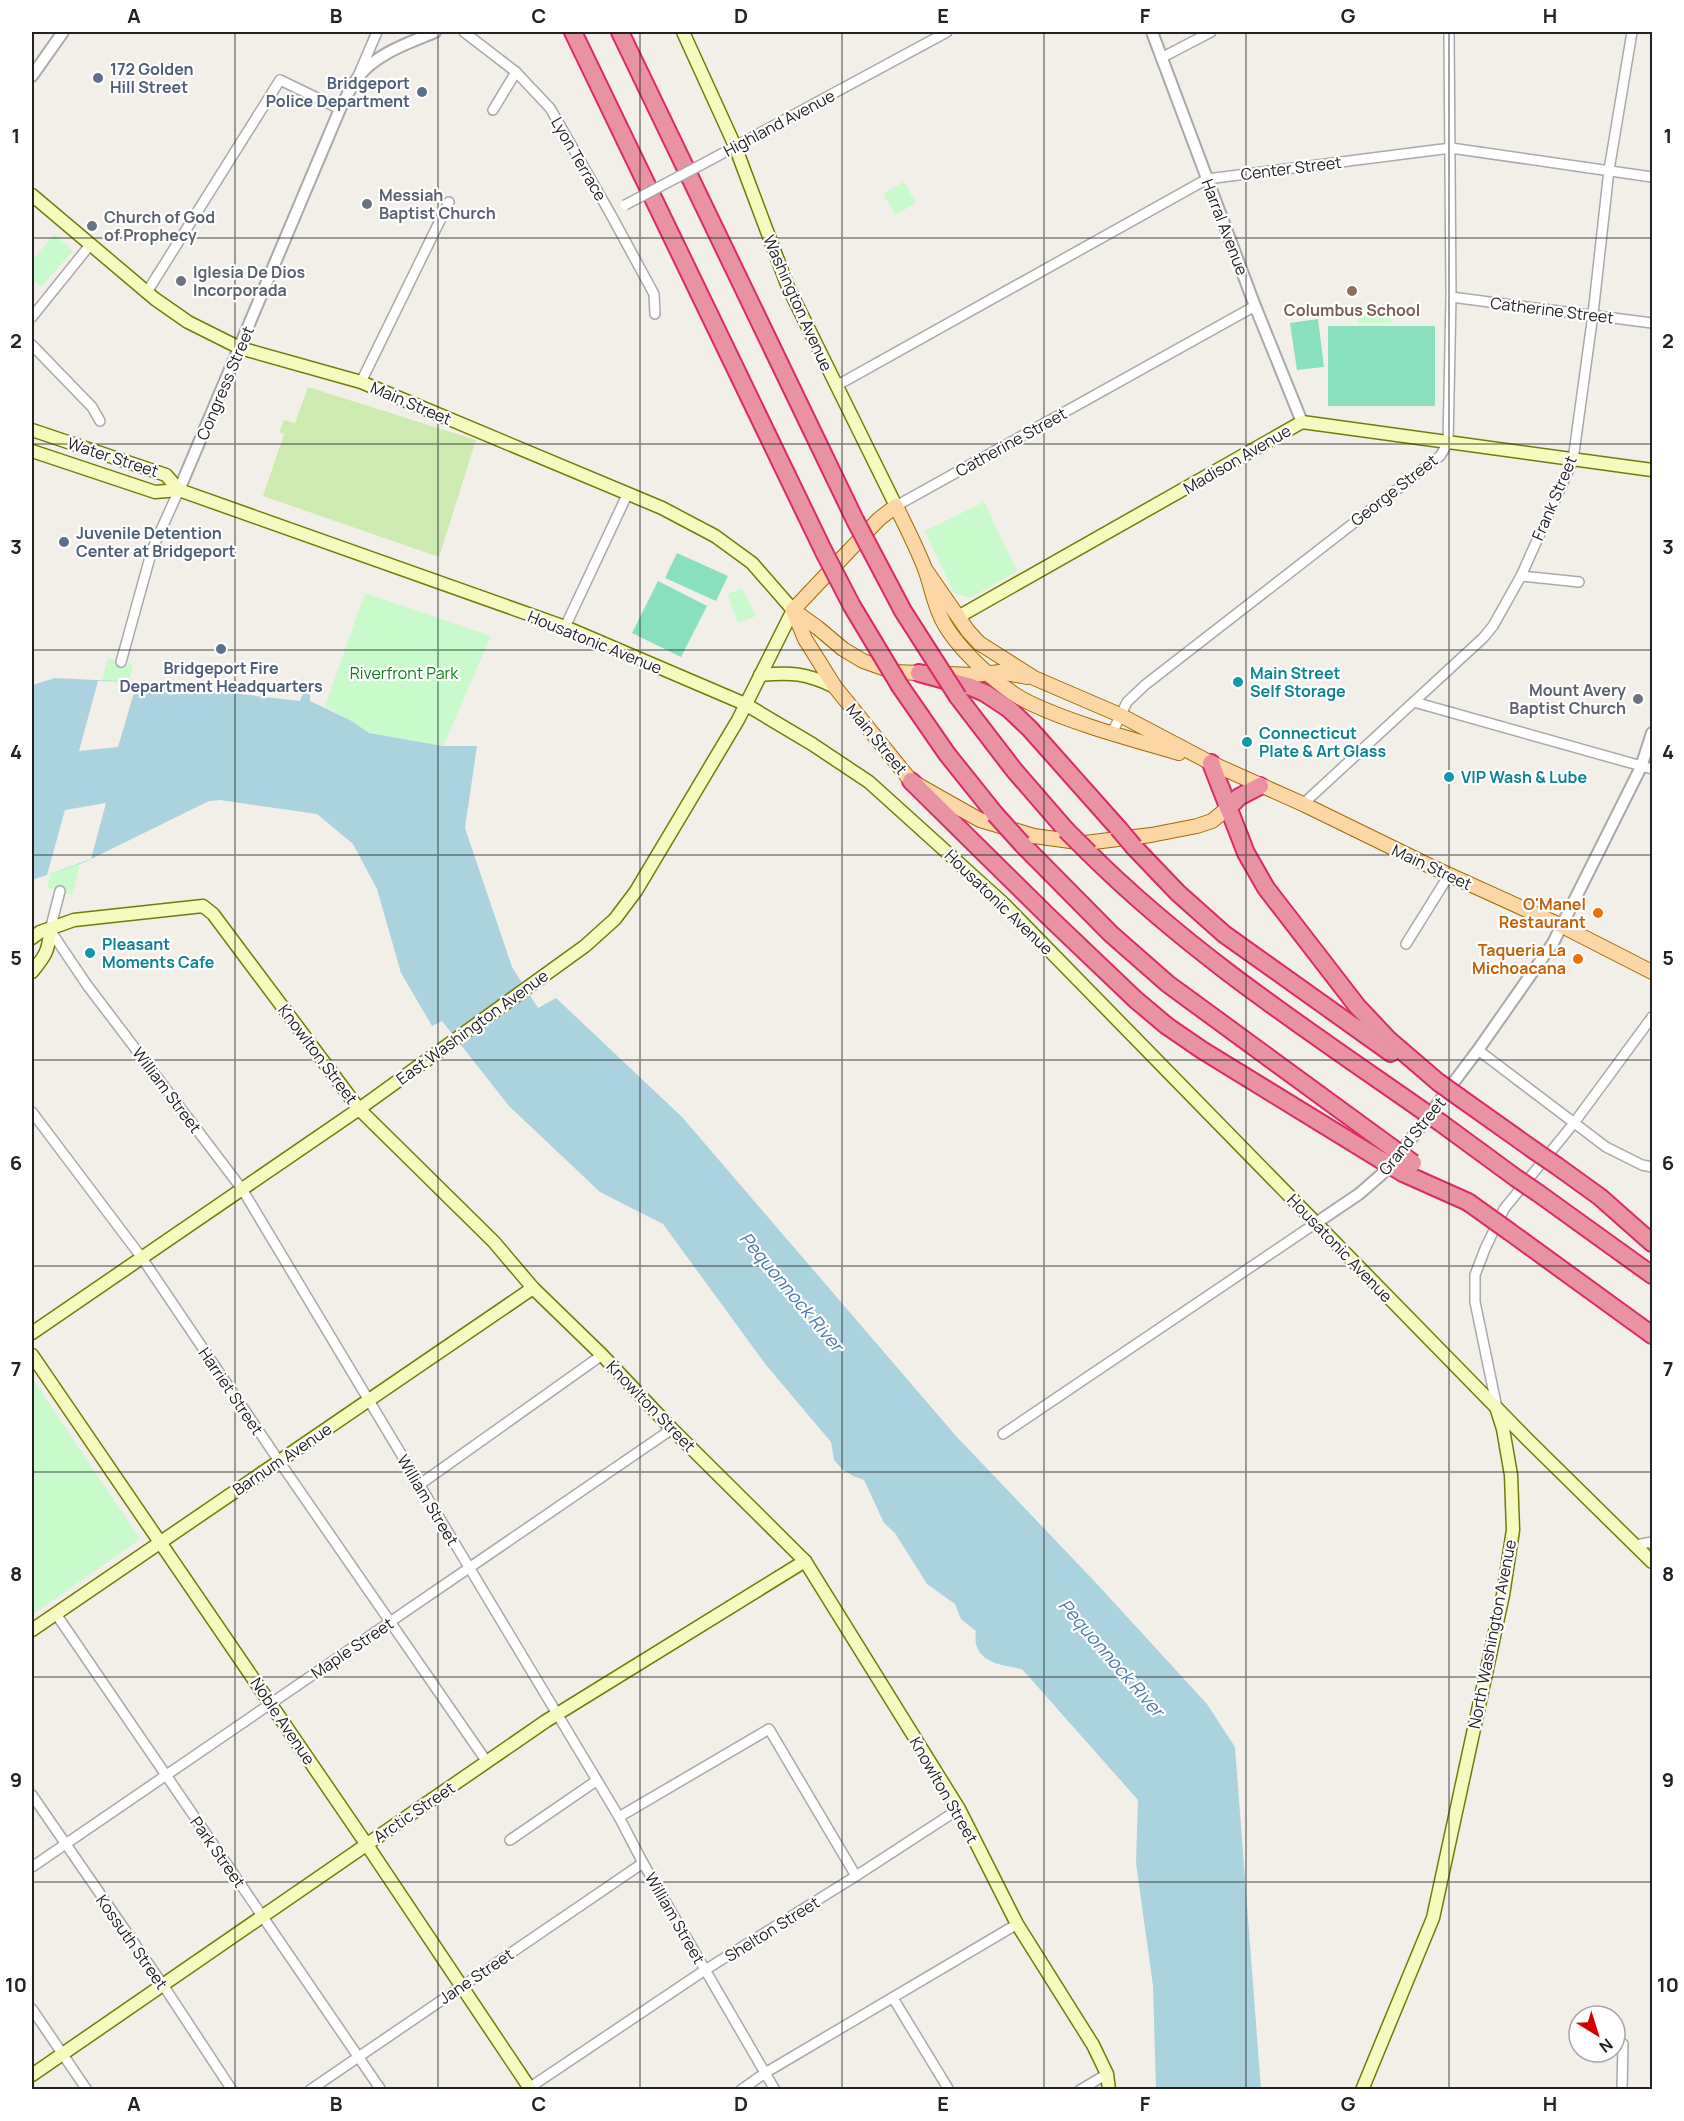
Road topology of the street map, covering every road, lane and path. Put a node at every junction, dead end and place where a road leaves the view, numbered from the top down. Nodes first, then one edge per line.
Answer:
1 (63, 32) edge
2 (377, 32) edge
3 (435, 32) edge
4 (465, 32) edge
5 (573, 32) edge
6 (620, 32) edge
7 (683, 32) edge
8 (947, 32) edge
9 (1152, 32) edge
10 (1211, 32) edge
11 (1449, 32) edge
12 (1632, 32) edge
13 (1161, 58) junction
14 (516, 72) junction
15 (32, 76) edge
16 (358, 77) junction
17 (340, 109) junction
18 (493, 110) dead end
19 (735, 147) junction
20 (1451, 148) junction
21 (1609, 170) junction
22 (1653, 177) edge
23 (1207, 179) junction
24 (32, 195) edge
25 (449, 202) dead end
26 (610, 213) junction
27 (90, 244) junction
28 (147, 292) junction
29 (1451, 297) junction
30 (1255, 306) junction
31 (655, 314) dead end
32 (1593, 314) junction
33 (32, 317) edge
34 (1653, 322) edge
35 (32, 345) edge
36 (240, 348) junction
37 (361, 382) junction
38 (836, 386) junction
39 (100, 421) dead end
40 (1302, 422) junction
41 (32, 430) edge
42 (1448, 443) junction
43 (32, 451) edge
44 (1573, 460) junction
45 (1653, 470) edge
46 (179, 490) junction
47 (628, 493) junction
48 (896, 506) junction
49 (925, 569) junction
50 (1521, 576) junction
51 (1579, 582) dead end
52 (793, 610) junction
53 (958, 617) junction
54 (945, 626) joint
55 (565, 627) junction
56 (121, 662) dead end
57 (919, 673) junction
58 (989, 673) junction
59 (760, 675) junction
60 (1034, 678) junction
61 (835, 687) junction
62 (1414, 702) junction
63 (745, 704) junction
64 (1120, 716) junction
65 (1653, 733) edge
66 (1112, 734) junction
67 (1211, 763) junction
68 (1647, 768) edge
69 (911, 781) junction
70 (1260, 786) junction
71 (1303, 804) junction
72 (1228, 808) junction
73 (1449, 875) junction
74 (60, 891) dead end
75 (1562, 926) junction
76 (50, 930) junction
77 (32, 938) edge
78 (1406, 944) dead end
79 (32, 972) edge
80 (1653, 972) edge
81 (1653, 1017) edge
82 (1478, 1050) junction
83 (1438, 1082) junction
84 (359, 1109) junction
85 (32, 1112) edge
86 (1574, 1123) junction
87 (1386, 1153) junction
88 (1653, 1167) edge
89 (242, 1189) junction
90 (1316, 1222) junction
91 (1653, 1243) edge
92 (142, 1258) junction
93 (1653, 1275) edge
94 (533, 1288) junction
95 (32, 1333) edge
96 (1653, 1335) edge
97 (32, 1355) edge
98 (602, 1355) junction
99 (369, 1401) junction
100 (1497, 1408) junction
101 (672, 1429) junction
102 (1003, 1434) dead end
103 (279, 1461) junction
104 (419, 1485) junction
105 (159, 1542) junction
106 (1653, 1542) edge
107 (1636, 1545) junction
108 (804, 1561) junction
109 (1653, 1562) edge
110 (468, 1569) junction
111 (56, 1614) junction
112 (391, 1622) junction
113 (32, 1630) edge
114 (270, 1704) junction
115 (557, 1714) junction
116 (487, 1762) junction
117 (165, 1775) junction
118 (596, 1781) junction
119 (32, 1795) edge
120 (958, 1809) junction
121 (619, 1817) junction
122 (510, 1840) dead end
123 (65, 1844) junction
124 (367, 1845) junction
125 (643, 1863) junction
126 (32, 1868) edge
127 (856, 1876) junction
128 (263, 1917) junction
129 (1017, 1924) junction
130 (705, 1970) junction
131 (163, 1985) junction
132 (462, 1985) junction
133 (893, 1998) junction
134 (32, 2009) edge
135 (63, 2054) junction
136 (358, 2056) junction
137 (1623, 2064) edge
138 (765, 2073) junction
139 (1107, 2074) junction
140 (32, 2075) edge
141 (529, 2089) edge
142 (87, 2090) edge
143 (232, 2090) edge
144 (310, 2090) edge
145 (381, 2090) edge
146 (741, 2090) edge
147 (775, 2090) edge
148 (949, 2090) edge
149 (1080, 2090) edge
150 (1109, 2090) edge
151 (1362, 2090) edge
152 (1622, 2090) edge

1 - 15 street
2 - 16 street
3 - 16 street
4 - 14 street, Lyon Terrace
5 - 87 highway, bridge
6 - 93 highway, bridge
7 - 19 main road, Washington Avenue
8 - 19 street, Highland Avenue
9 - 13 street, Harral Avenue
10 - 13 street
11 - 20 street, George Street
12 - 21 street, Frank Street
13 - 23 street, Harral Avenue
14 - 18 street
14 - 26 street, Lyon Terrace
16 - 17 street, Congress Street
17 - 28 street
17 - 36 street, Congress Street
19 - 26 street, Highland Avenue, bridge
19 - 38 main road, Washington Avenue
20 - 21 street, Center Street
20 - 23 street, Center Street
20 - 29 street, George Street
21 - 22 street, Center Street
21 - 32 street, Frank Street
23 - 30 street, Harral Avenue
23 - 38 street, Center Street
24 - 27 main road, Main Street
25 - 37 street
26 - 31 street, Lyon Terrace
27 - 28 main road, Main Street
27 - 33 street
28 - 36 main road, Main Street
29 - 32 street, Catherine Street
29 - 42 street, George Street
30 - 40 street, Harral Avenue
30 - 48 street, Catherine Street
32 - 34 street, Catherine Street
32 - 44 street, Frank Street
35 - 39 street
36 - 37 main road, Main Street
36 - 46 street, Congress Street
37 - 47 main road, Main Street
38 - 48 main road, Washington Avenue
40 - 42 main road, Madison Avenue
40 - 53 main road, Madison Avenue
41 - 46 main road, Water Street
42 - 44 main road, Madison Avenue
42 - 64 street, George Street
43 - 46 main road, Water Street
44 - 45 main road, Madison Avenue
44 - 50 street, Frank Street
46 - 55 main road, Housatonic Avenue
46 - 56 street, Congress Street
47 - 52 main road, Main Street
47 - 55 street
48 - 49 main road, Washington Avenue
48 - 52 main road, Catherine Street
49 - 53 main road, Washington Avenue
49 - 54 main road, Washington Avenue
50 - 51 street
50 - 62 street, Frank Street
52 - 57 main road, Main Street
52 - 59 main road, East Washington Avenue
52 - 61 main road, Main Street
53 - 60 main road, Main Street
54 - 58 main road, Main Street
55 - 63 main road, Housatonic Avenue
57 - 58 main road, Main Street
57 - 83 highway, bridge
58 - 60 main road, Main Street
58 - 66 main road, Main Street
59 - 61 main road, Main Street
59 - 63 main road, East Washington Avenue
60 - 64 main road, Main Street
61 - 69 main road, Main Street
62 - 68 street
62 - 71 street, Frank Street
63 - 84 main road, East Washington Avenue
63 - 90 main road, Housatonic Avenue
64 - 66 street, George Street
64 - 67 main road, Main Street
65 - 68 street, Grand Street
66 - 67 main road, Main Street
67 - 70 main road, Main Street
67 - 72 highway
68 - 75 street, Grand Street
69 - 72 main road, Main Street
69 - 87 highway
70 - 71 main road, Main Street
70 - 72 highway
71 - 73 main road, Main Street
72 - 83 highway
73 - 75 main road, Main Street
73 - 78 street
74 - 76 street
75 - 80 main road, Main Street
75 - 82 street, Grand Street
76 - 77 main road
76 - 79 main road
76 - 84 main road, Knowlton Street
76 - 89 street, William Street
81 - 86 street, North Washington Avenue
82 - 86 street
82 - 90 street, Grand Street
83 - 91 highway, bridge
84 - 89 main road, East Washington Avenue
84 - 94 main road, Knowlton Street
85 - 92 street, Harriet Street
86 - 88 street
86 - 100 street, North Washington Avenue
87 - 96 highway, bridge
89 - 92 main road, East Washington Avenue
89 - 99 street, William Street
90 - 100 main road, Housatonic Avenue
90 - 102 street, Grand Street
92 - 95 main road, East Washington Avenue
92 - 103 street, Harriet Street
94 - 98 main road, Knowlton Street
94 - 99 main road, Barnum Avenue
97 - 105 main road, Noble Avenue
98 - 101 main road, Knowlton Street
98 - 104 street
99 - 103 main road, Barnum Avenue
99 - 104 street, William Street
100 - 107 main road, Housatonic Avenue
100 - 151 main road, North Washington Avenue
101 - 108 main road, Knowlton Street
101 - 110 street, Maple Street
103 - 105 main road, Barnum Avenue
103 - 112 street, Harriet Street
104 - 110 street, William Street
105 - 111 main road, Barnum Avenue
105 - 114 main road, Noble Avenue
106 - 107 street
107 - 109 main road, Housatonic Avenue
108 - 115 main road, Arctic Street
108 - 120 main road, Knowlton Street
110 - 112 street, Maple Street
110 - 115 street, William Street
111 - 113 main road, Barnum Avenue
111 - 117 street, Park Street
112 - 114 street, Maple Street
112 - 116 street, Harriet Street
114 - 117 street, Maple Street
114 - 124 main road, Noble Avenue
115 - 116 main road, Arctic Street
115 - 118 street, William Street
116 - 124 main road, Arctic Street
117 - 123 street, Maple Street
117 - 128 street, Park Street
118 - 121 street, William Street
118 - 122 street
119 - 123 street, Kossuth Street
120 - 127 street, Shelton Street
120 - 129 main road, Knowlton Street
121 - 125 street, William Street
121 - 127 street
123 - 126 street, Maple Street
123 - 131 street, Kossuth Street
124 - 128 main road, Arctic Street
124 - 132 main road, Noble Avenue
125 - 130 street, William Street
125 - 132 street, Jane Street
127 - 130 street, Shelton Street
128 - 131 main road, Arctic Street
128 - 136 street, Park Street
129 - 133 street
129 - 139 main road, Knowlton Street
130 - 138 street, William Street
130 - 141 street, Shelton Street
131 - 135 main road, Arctic Street
131 - 143 street, Kossuth Street
132 - 136 street, Jane Street
132 - 141 main road, Noble Avenue
133 - 138 street
133 - 148 street
134 - 135 street
135 - 140 main road, Arctic Street
135 - 142 street
136 - 144 street, Jane Street
136 - 145 street, Park Street
137 - 152 street
138 - 146 street
138 - 147 street, William Street
139 - 149 street
139 - 150 main road, Knowlton Street

